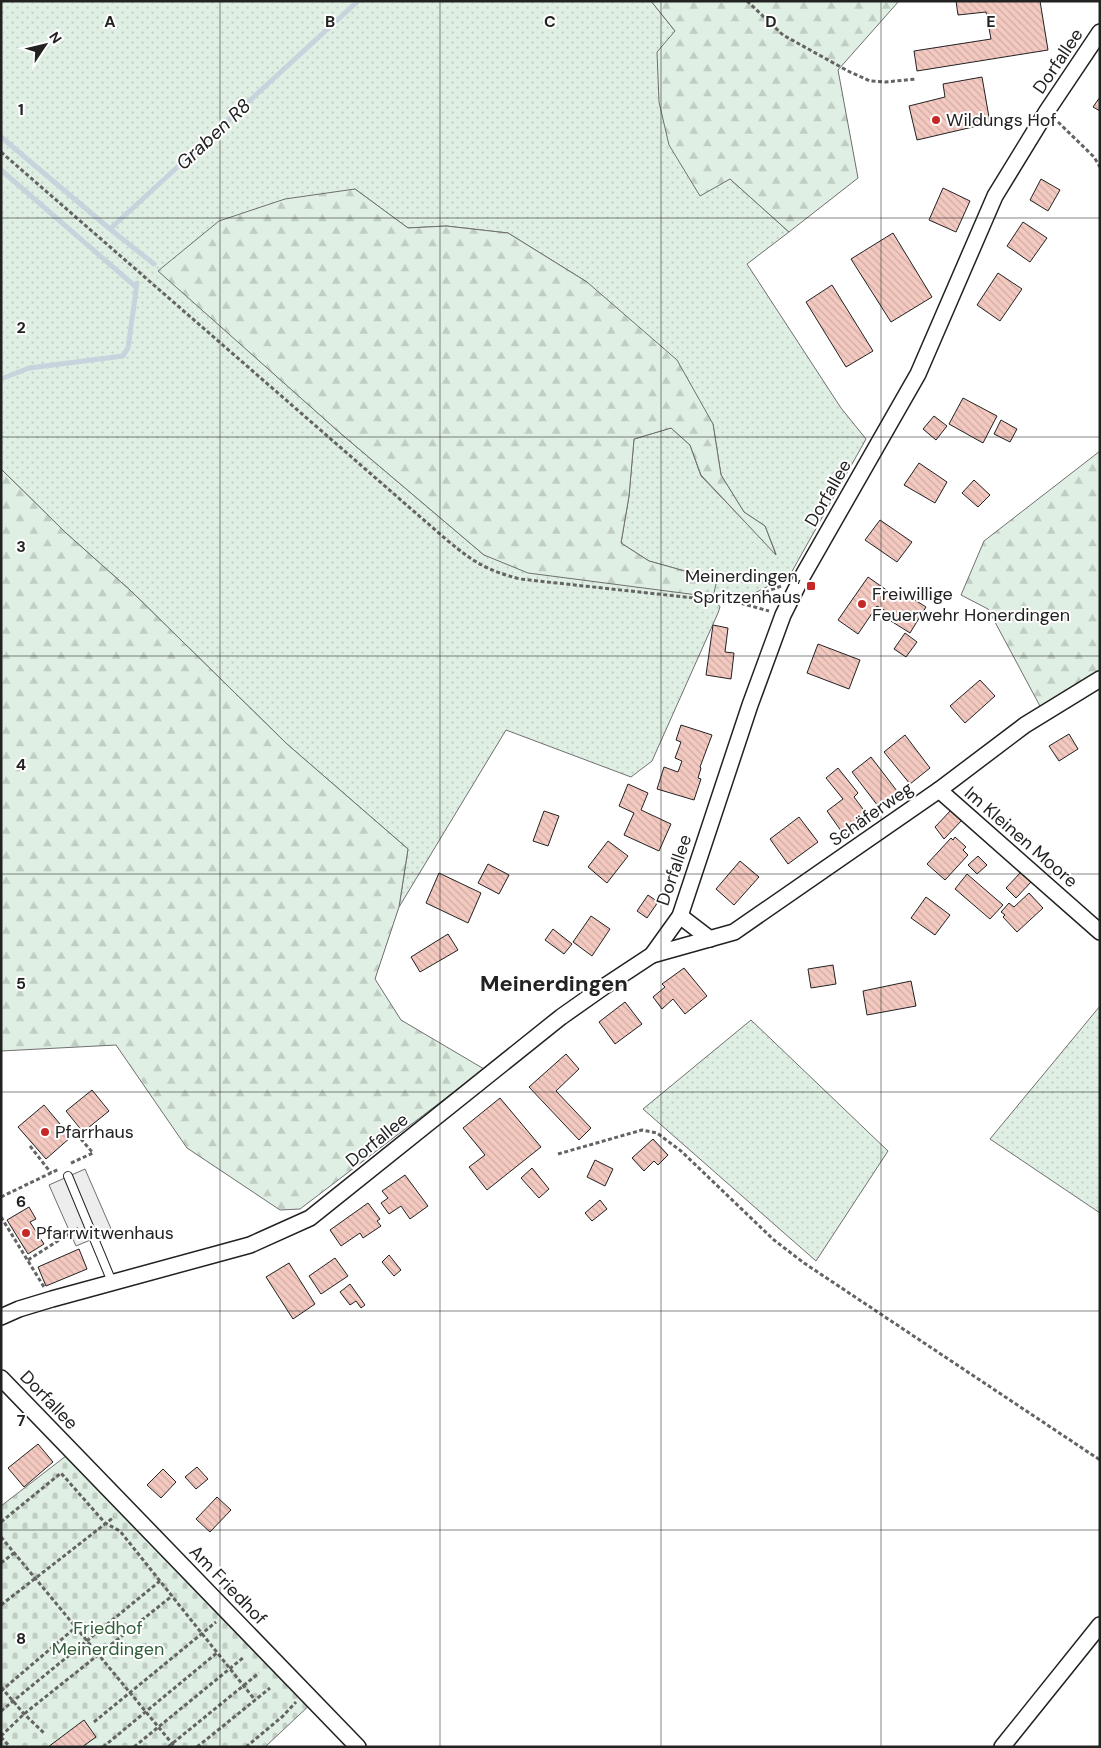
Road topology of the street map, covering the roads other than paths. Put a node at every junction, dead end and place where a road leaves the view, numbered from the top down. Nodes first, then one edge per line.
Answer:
1 (1100, 32) edge
2 (1100, 679) edge
3 (939, 790) junction
4 (680, 916) junction
5 (1100, 932) edge
6 (710, 939) junction
7 (652, 955) junction
8 (68, 1176) dead end
9 (112, 1282) junction
10 (1, 1317) edge
11 (1, 1378) edge
12 (71, 1450) joint
13 (1100, 1625) edge
14 (358, 1747) edge
15 (1002, 1747) edge

1 - 4 street, Dorfallee
2 - 3 street, Schäferweg
3 - 5 street, Im Kleinen Moore
3 - 6 street, Schäferweg
4 - 6 street
4 - 7 street, Dorfallee
6 - 7 street, Schäferweg
7 - 9 street, Dorfallee
8 - 9 lane
9 - 10 street, Dorfallee
11 - 12 street, Dorfallee
12 - 14 street, Am Friedhof
13 - 15 street

